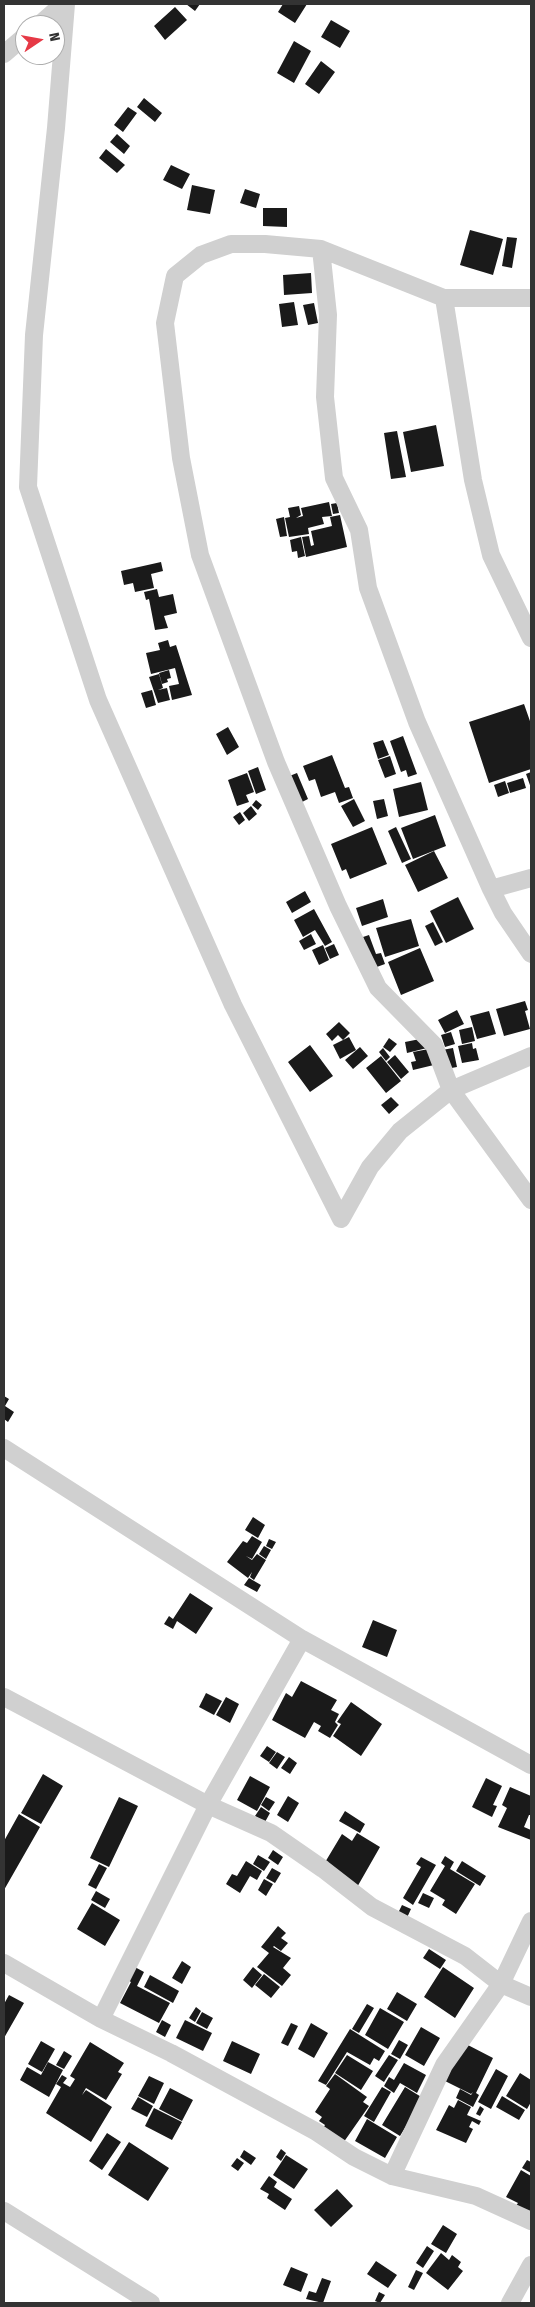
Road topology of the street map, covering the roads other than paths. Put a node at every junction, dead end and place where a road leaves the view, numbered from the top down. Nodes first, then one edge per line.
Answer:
1 (65, 4) edge
2 (51, 15) edge
3 (15, 45) edge
4 (4, 54) edge
5 (321, 250) junction
6 (444, 298) junction
7 (531, 298) edge
8 (531, 638) edge
9 (531, 878) edge
10 (491, 889) junction
11 (531, 954) edge
12 (531, 1056) edge
13 (451, 1090) junction
14 (531, 1200) edge
15 (4, 1448) edge
16 (302, 1639) junction
17 (4, 1697) edge
18 (531, 1765) edge
19 (208, 1805) junction
20 (531, 1921) edge
21 (4, 1963) edge
22 (501, 1984) junction
23 (531, 1997) edge
24 (101, 2019) junction
25 (392, 2176) junction
26 (4, 2211) edge
27 (531, 2221) edge
28 (531, 2266) edge
29 (151, 2303) edge
30 (510, 2303) edge

1 - 2 street
1 - 13 street
3 - 4 street
5 - 6 street
5 - 10 street
5 - 13 street
6 - 7 street
6 - 8 street
9 - 10 street
10 - 11 street
12 - 13 street
13 - 14 street
15 - 16 street
16 - 18 street
16 - 19 street
17 - 19 street
19 - 22 street
19 - 24 street
20 - 22 street
21 - 24 street
22 - 23 street
22 - 25 street
24 - 25 street
25 - 27 street
26 - 29 street
28 - 30 street

